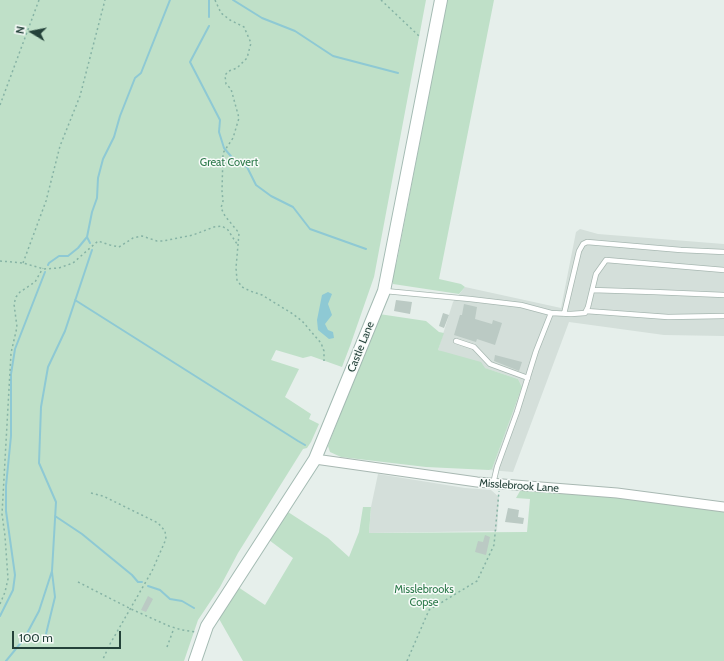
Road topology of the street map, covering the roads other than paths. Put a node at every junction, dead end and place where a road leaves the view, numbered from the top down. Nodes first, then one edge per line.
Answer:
1 (441, 0) edge
2 (724, 252) edge
3 (724, 270) edge
4 (592, 290) junction
5 (384, 291) junction
6 (724, 296) edge
7 (586, 311) junction
8 (551, 313) junction
9 (564, 314) junction
10 (724, 316) edge
11 (456, 341) dead end
12 (528, 378) junction
13 (315, 459) junction
14 (497, 484) junction
15 (724, 507) edge
16 (196, 661) edge

1 - 5 street, Castle Lane
2 - 9 lane
3 - 4 lane
4 - 6 lane
4 - 7 lane
5 - 8 lane
5 - 13 street, Castle Lane
7 - 9 lane
7 - 10 lane
8 - 9 lane
8 - 12 lane
11 - 12 lane
12 - 14 lane
13 - 14 street, Misslebrook Lane
13 - 16 street, Castle Lane
14 - 15 street, Misslebrook Lane

